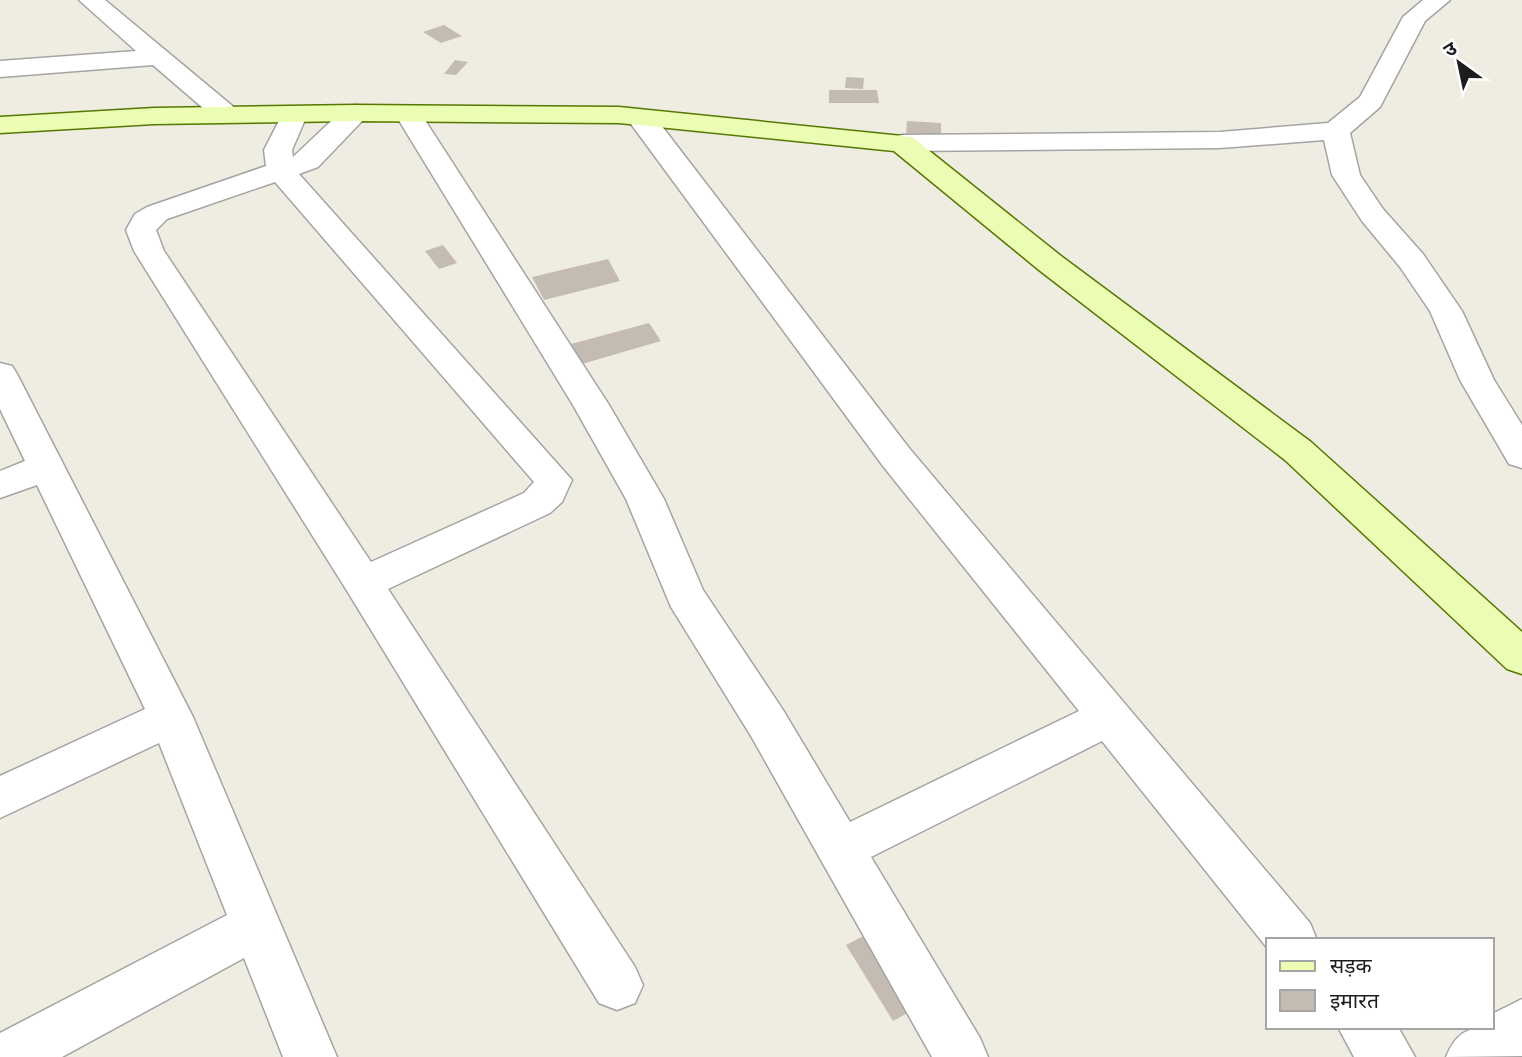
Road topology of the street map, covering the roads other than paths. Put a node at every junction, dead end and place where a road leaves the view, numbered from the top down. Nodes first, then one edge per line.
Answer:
1 (90, 0) edge
2 (1438, 0) edge
3 (158, 57) junction
4 (0, 69) edge
5 (355, 113) junction
6 (408, 114) junction
7 (294, 115) junction
8 (227, 116) junction
9 (641, 118) junction
10 (0, 125) edge
11 (1336, 131) junction
12 (902, 144) junction
13 (281, 171) junction
14 (0, 374) edge
15 (1522, 455) edge
16 (45, 468) junction
17 (0, 485) edge
18 (363, 583) junction
19 (1522, 657) edge
20 (1109, 717) junction
21 (171, 718) junction
22 (0, 798) edge
23 (841, 849) junction
24 (254, 927) junction
25 (1290, 938) edge
26 (617, 985) dead end
27 (1522, 1025) edge
28 (1366, 1029) edge
29 (0, 1045) edge
30 (6, 1057) edge
31 (310, 1057) edge
32 (961, 1057) edge
33 (1388, 1057) edge
34 (1474, 1057) edge

1 - 3 street
2 - 11 street
3 - 4 street
3 - 8 street
5 - 6 main road
5 - 7 main road
5 - 13 street
6 - 9 main road
6 - 23 street
7 - 8 main road
7 - 13 street
8 - 10 main road
9 - 12 main road
9 - 20 street
11 - 12 street
11 - 15 street
12 - 19 main road
13 - 18 street
13 - 18 street
14 - 16 street
16 - 17 street
16 - 21 street
18 - 26 street
20 - 23 street
20 - 25 street
21 - 22 street
21 - 24 street
23 - 32 street
24 - 30 street
24 - 31 street
27 - 34 street
28 - 33 street
29 - 30 street

